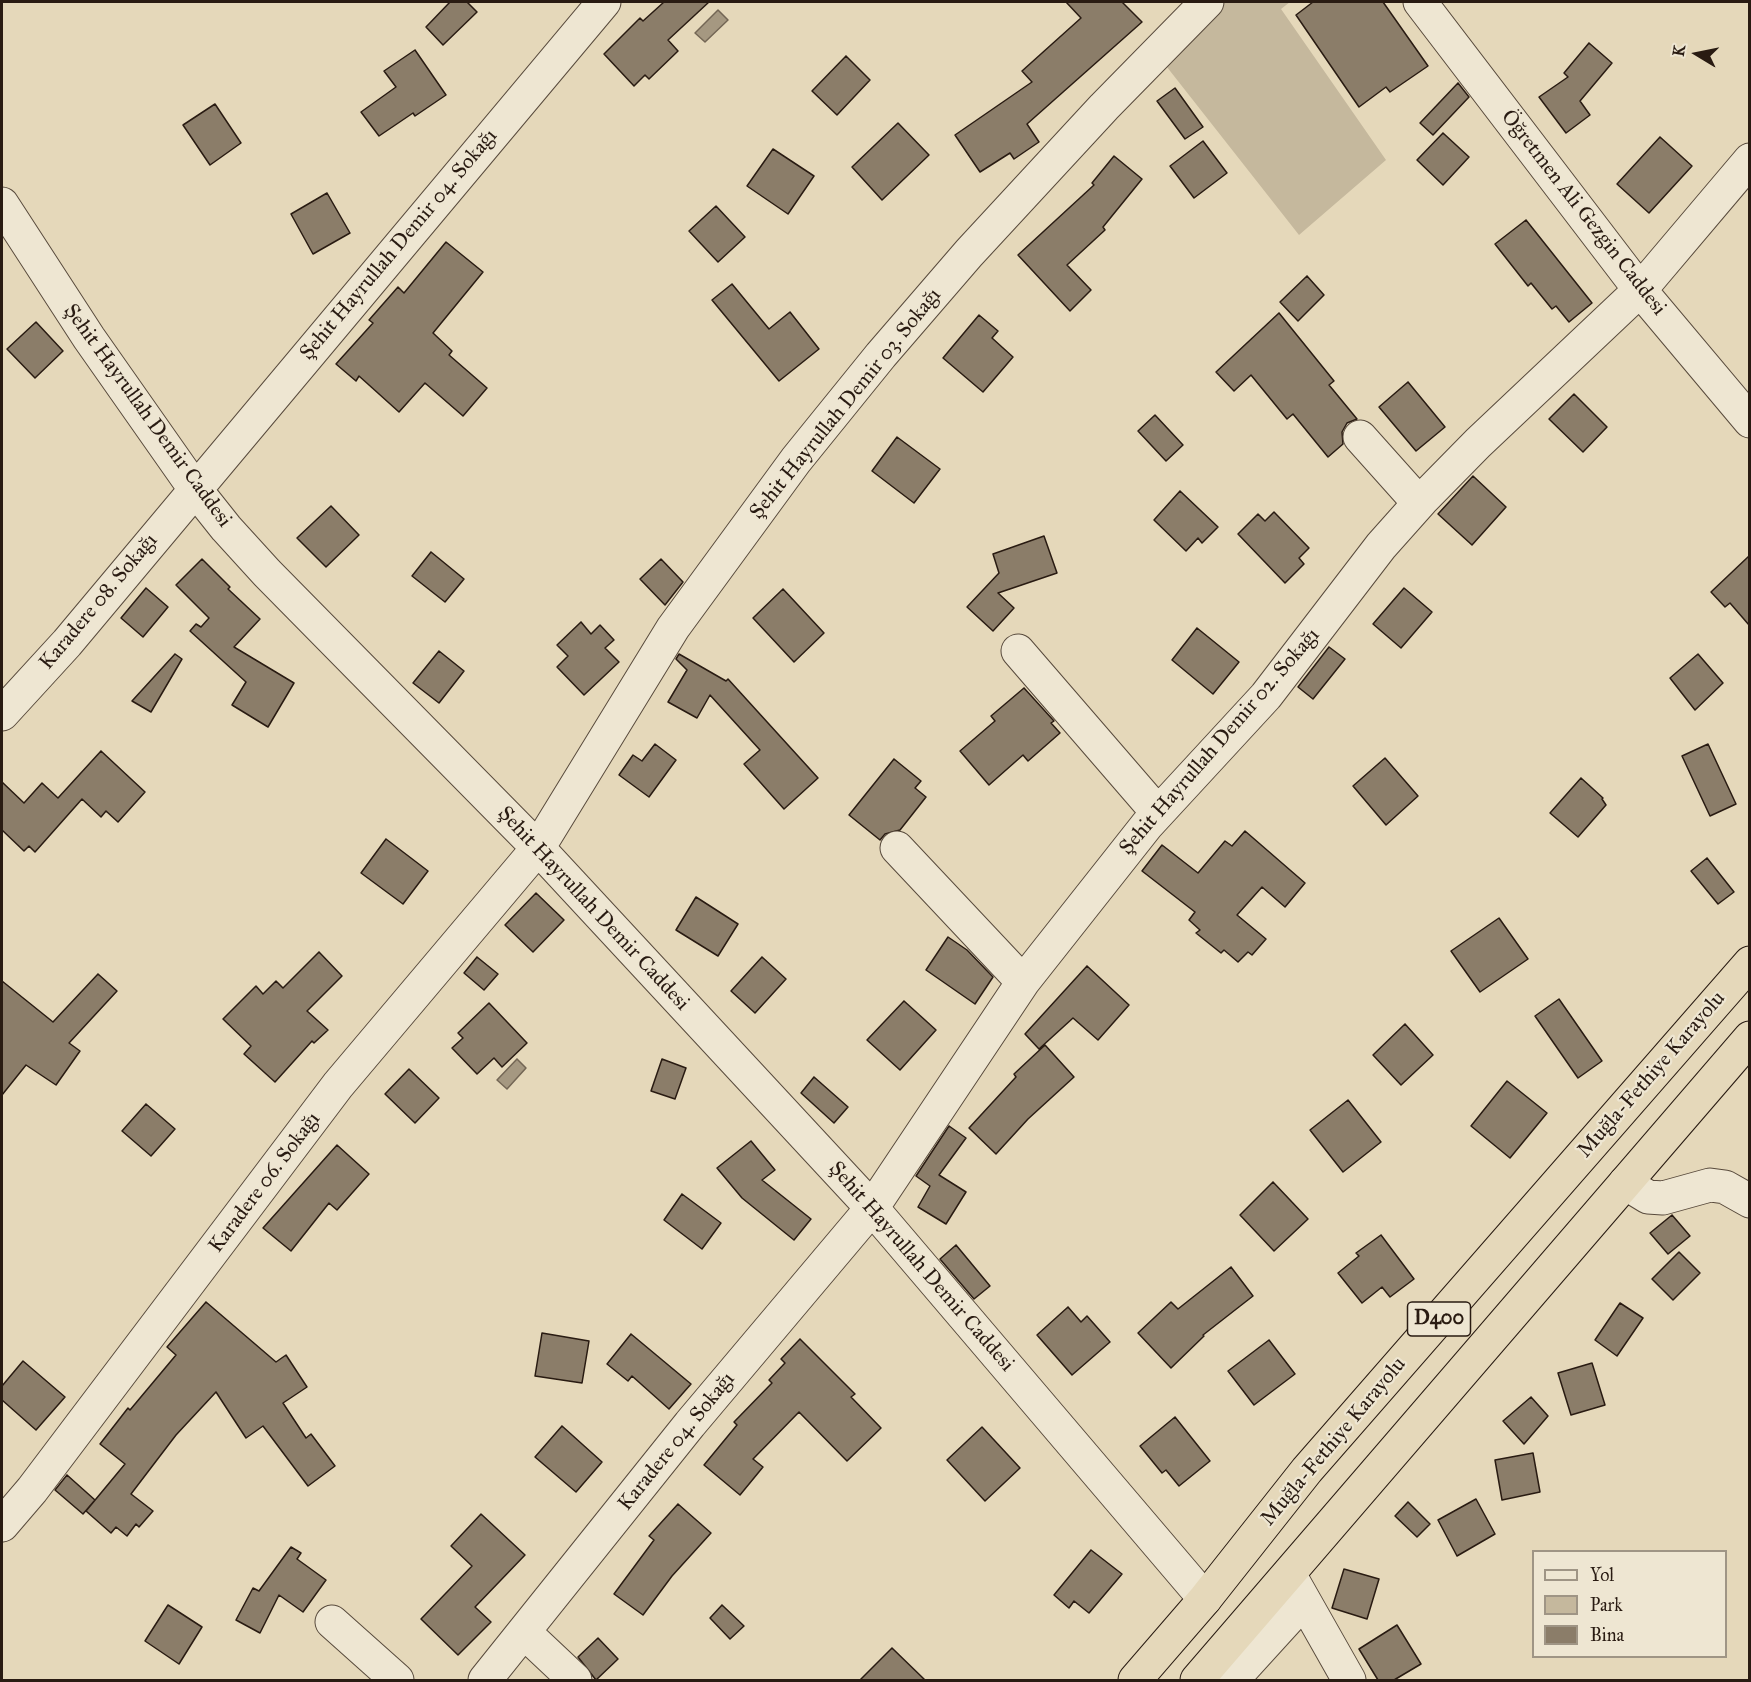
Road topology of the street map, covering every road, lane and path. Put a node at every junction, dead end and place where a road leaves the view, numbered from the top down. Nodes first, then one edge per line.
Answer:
1 (1207, 2) edge
2 (1420, 2) edge
3 (588, 7) edge
4 (1749, 160) edge
5 (2, 204) edge
6 (1640, 290) junction
7 (1749, 421) edge
8 (1360, 437) dead end
9 (195, 489) junction
10 (1419, 503) junction
11 (1018, 651) dead end
12 (2, 714) edge
13 (1065, 738) dead end
14 (1153, 819) junction
15 (538, 848) junction
16 (897, 848) dead end
17 (1749, 963) edge
18 (1023, 982) junction
19 (1749, 1038) edge
20 (1624, 1183) junction
21 (1749, 1201) edge
22 (872, 1208) junction
23 (2, 1525) edge
24 (1297, 1588) junction
25 (1205, 1599) junction
26 (332, 1622) dead end
27 (524, 1632) junction
28 (397, 1680) edge
29 (485, 1680) edge
30 (575, 1680) edge
31 (1135, 1680) edge
32 (1197, 1680) edge
33 (1232, 1680) edge
34 (1349, 1680) edge

1 - 15 street, Şehit Hayrullah Demir 03. Sokağı
2 - 6 street, Öğretmen Ali Gezgin Caddesi
3 - 9 street, Şehit Hayrullah Demir 04. Sokağı
4 - 6 street, Şehit Hayrullah Demir 02. Sokağı
5 - 9 street, Şehit Hayrullah Demir Caddesi
6 - 7 street, Öğretmen Ali Gezgin Caddesi
6 - 10 street, Şehit Hayrullah Demir 02. Sokağı
8 - 10 street
9 - 12 street, Karadere 08. Sokağı
9 - 15 street, Şehit Hayrullah Demir Caddesi
10 - 14 street, Şehit Hayrullah Demir 02. Sokağı
11 - 14 street
13 - 14 street
14 - 18 street, Şehit Hayrullah Demir 02. Sokağı
15 - 22 street, Şehit Hayrullah Demir Caddesi
15 - 23 street, Karadere 06. Sokağı
16 - 18 street
17 - 25 highway, Muğla-Fethiye Karayolu / D400
18 - 22 street, Şehit Hayrullah Demir 02. Sokağı
19 - 20 highway, D400
20 - 21 street
20 - 24 highway, D400
22 - 25 street, Şehit Hayrullah Demir Caddesi
22 - 27 street, Karadere 04. Sokağı
24 - 32 highway, D400
24 - 33 street
24 - 34 street
25 - 31 highway, Muğla-Fethiye Karayolu / D400
26 - 28 street
27 - 29 street, Karadere 04. Sokağı
27 - 30 street

